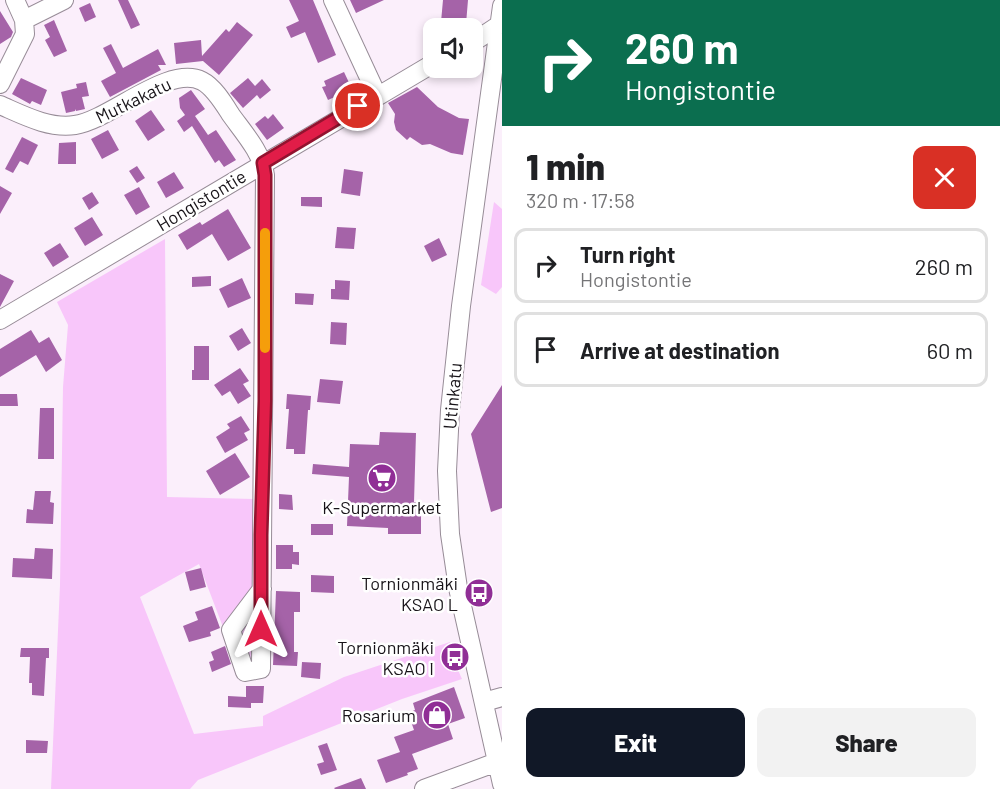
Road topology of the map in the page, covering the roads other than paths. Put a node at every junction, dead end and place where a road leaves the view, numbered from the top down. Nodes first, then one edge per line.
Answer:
1 (15, 0) edge
2 (64, 0) edge
3 (333, 0) edge
4 (502, 17) edge
5 (24, 20) junction
6 (483, 33) edge
7 (423, 69) edge
8 (0, 84) edge
9 (377, 95) junction
10 (0, 105) edge
11 (263, 163) junction
12 (0, 320) edge
13 (262, 589) dead end
14 (502, 697) edge
15 (484, 702) junction
16 (497, 762) junction
17 (502, 784) edge
18 (424, 789) edge

1 - 5 street
2 - 5 street
3 - 9 street
4 - 6 street
4 - 15 street, Utinkatu
5 - 8 street
7 - 9 street, Hongistontie
9 - 11 street, Hongistontie
10 - 11 street, Mutkakatu
11 - 12 street, Hongistontie
11 - 13 street
14 - 15 street
15 - 16 street, Utinkatu
16 - 17 street, Utinkatu
16 - 18 street

